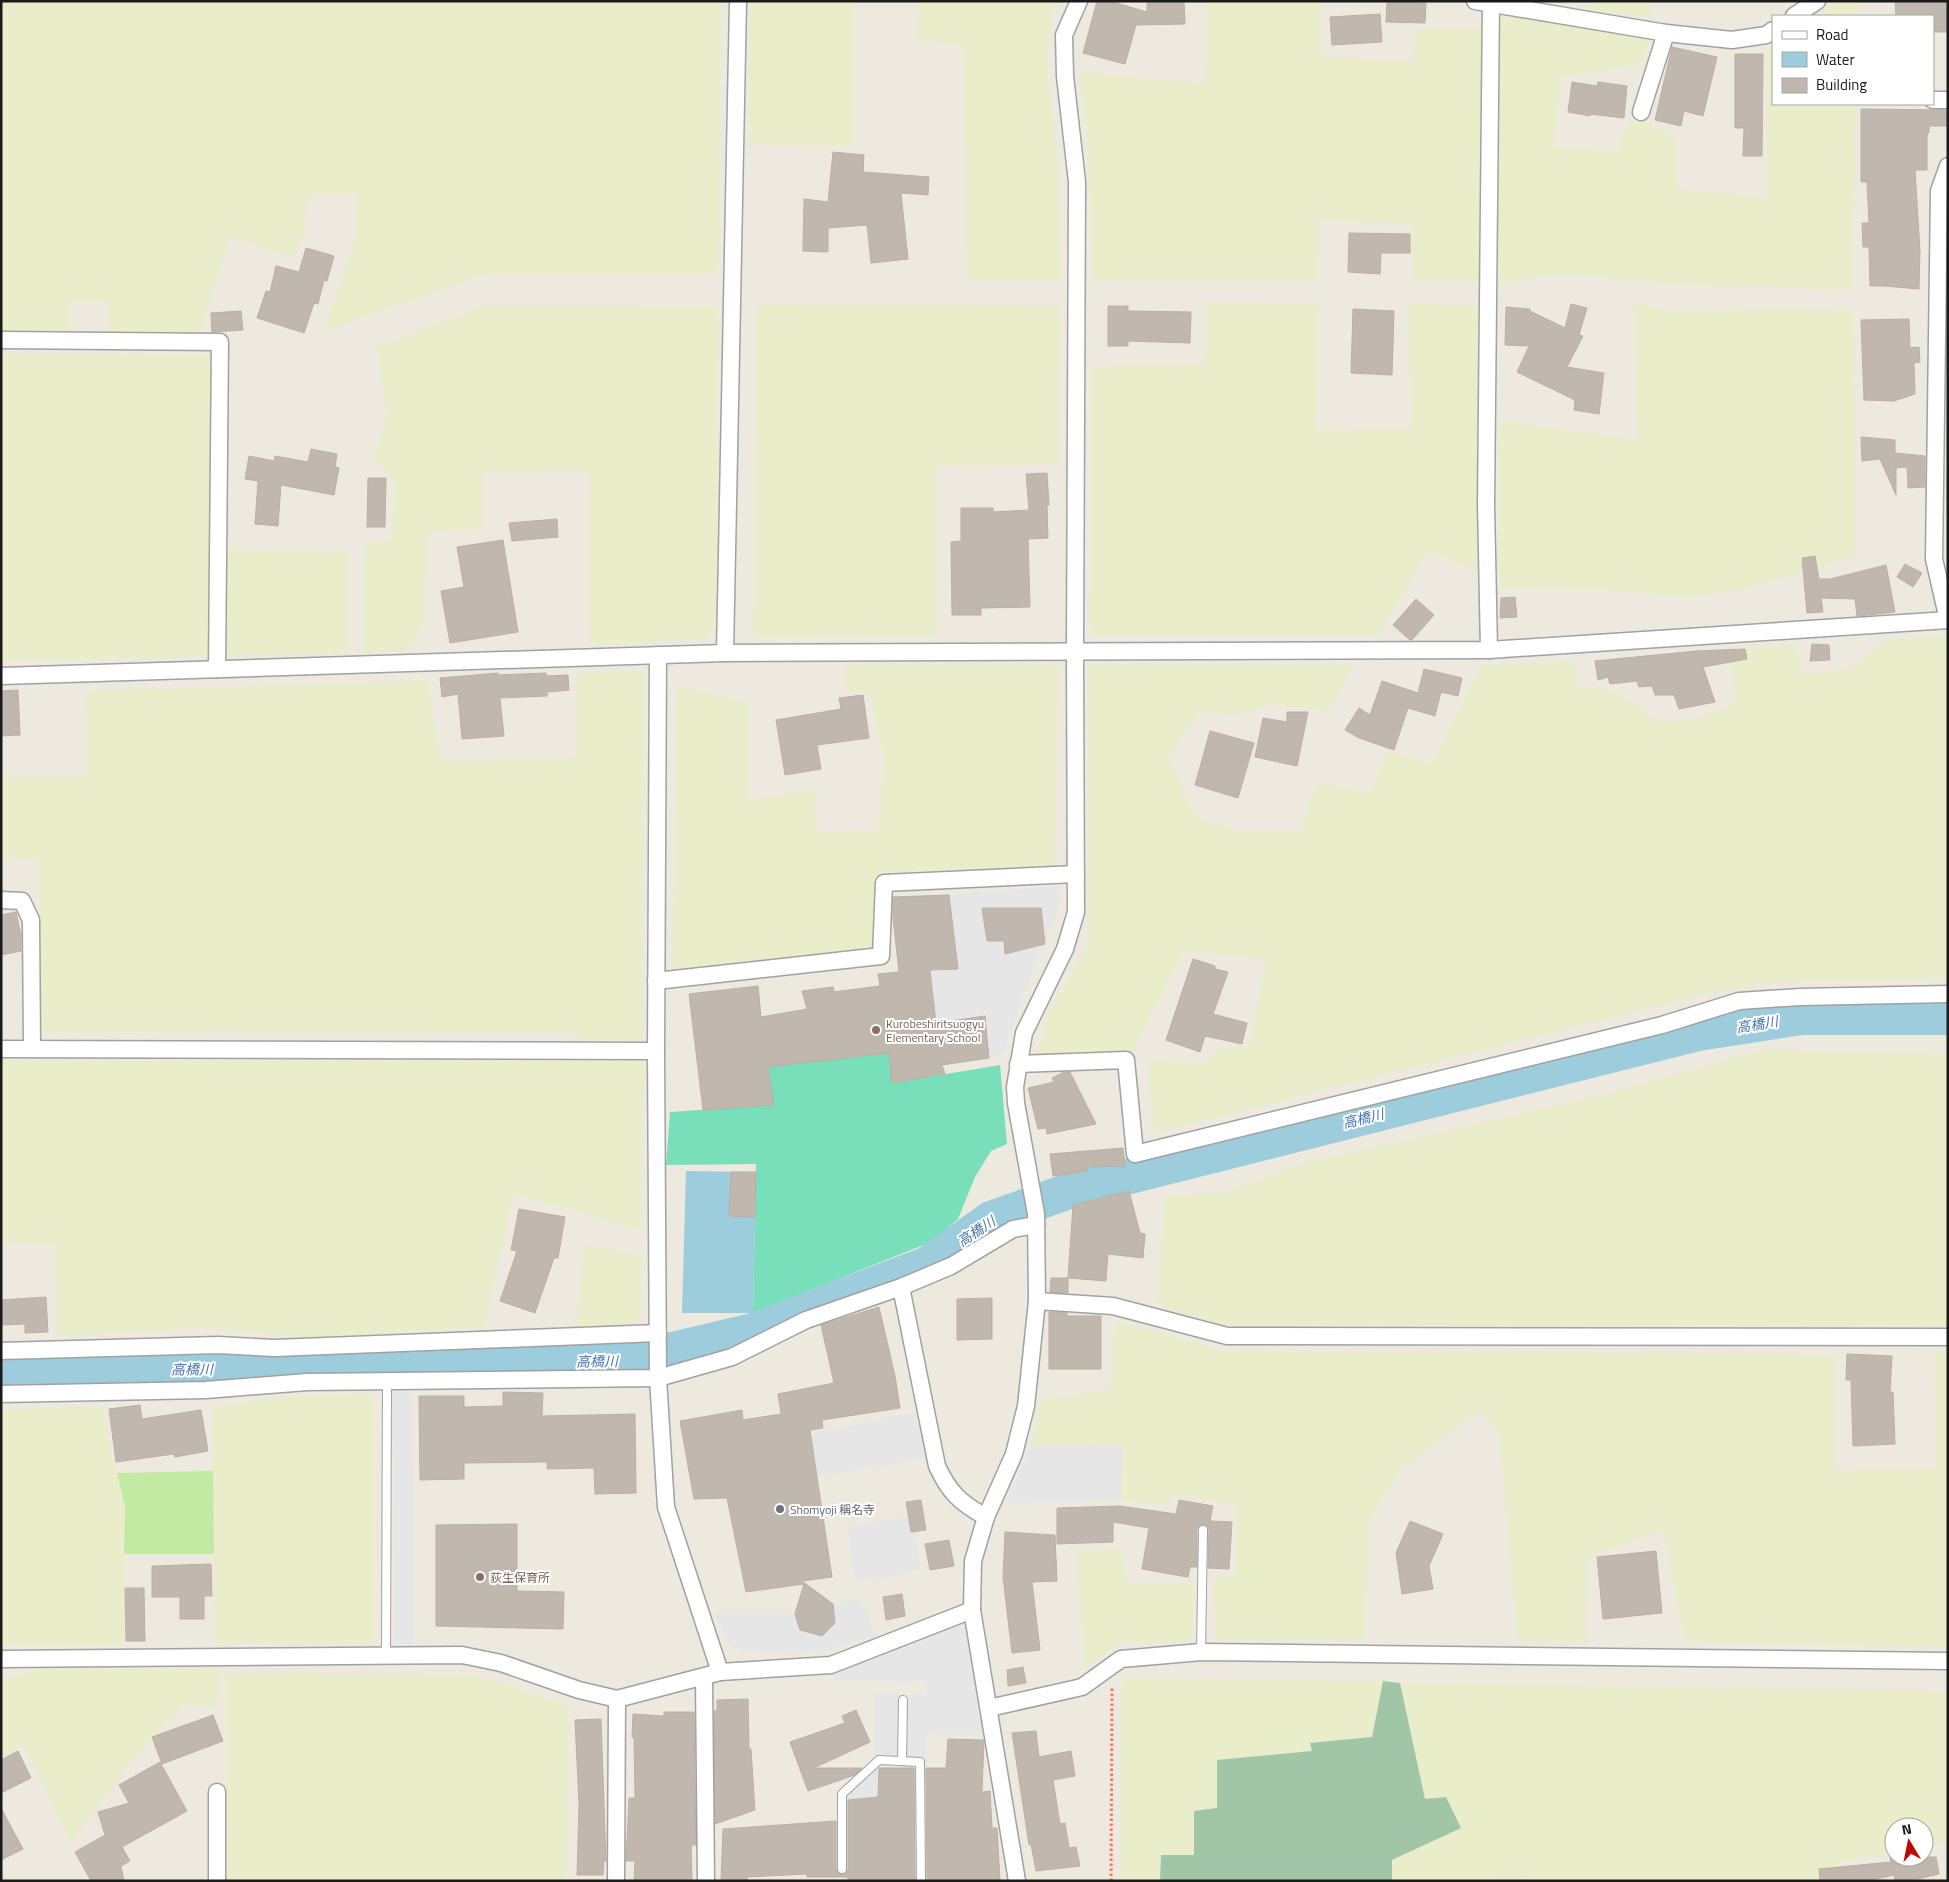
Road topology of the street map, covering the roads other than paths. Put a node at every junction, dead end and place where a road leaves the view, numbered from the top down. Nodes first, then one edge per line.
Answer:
1 (738, 1) edge
2 (1079, 1) edge
3 (1817, 1) edge
4 (1486, 2) edge
5 (1796, 15) edge
6 (1772, 31) edge
7 (1666, 33) junction
8 (1934, 100) edge
9 (1948, 100) edge
10 (1640, 112) dead end
11 (1948, 166) edge
12 (1, 340) edge
13 (1942, 369) edge
14 (1941, 523) edge
15 (1948, 620) edge
16 (1489, 650) junction
17 (725, 653) junction
18 (1075, 653) junction
19 (658, 655) junction
20 (217, 669) junction
21 (1, 676) edge
22 (1076, 874) junction
23 (1, 900) edge
24 (656, 981) junction
25 (1948, 994) edge
26 (32, 1048) junction
27 (1, 1049) edge
28 (656, 1051) junction
29 (1018, 1064) junction
30 (1036, 1225) junction
31 (901, 1286) junction
32 (1037, 1301) junction
33 (658, 1333) junction
34 (1948, 1337) edge
35 (1, 1351) edge
36 (658, 1378) junction
37 (387, 1381) junction
38 (1, 1394) edge
39 (986, 1517) junction
40 (1203, 1530) dead end
41 (972, 1610) junction
42 (1201, 1652) junction
43 (386, 1656) junction
44 (1, 1659) edge
45 (1948, 1661) edge
46 (720, 1672) junction
47 (704, 1677) junction
48 (617, 1700) junction
49 (903, 1700) dead end
50 (989, 1708) junction
51 (902, 1761) junction
52 (217, 1792) dead end
53 (842, 1869) dead end
54 (217, 1881) edge
55 (616, 1881) edge
56 (706, 1881) edge
57 (921, 1881) edge
58 (1017, 1881) edge

1 - 17 street
2 - 18 street
3 - 5 street
4 - 7 street
4 - 16 street
6 - 7 street
7 - 10 street
8 - 9 street
11 - 13 street
12 - 20 street
13 - 14 street
14 - 15 street
15 - 16 street
16 - 18 street
17 - 18 street
17 - 19 street
18 - 22 street
19 - 20 street
19 - 24 street
20 - 21 street
22 - 24 street
22 - 29 street
23 - 26 street
24 - 28 street
25 - 29 street
26 - 27 street
26 - 28 street
28 - 33 street
29 - 30 street
30 - 31 street
30 - 32 street
31 - 36 street
31 - 39 street
32 - 34 street
32 - 39 street
33 - 35 street
33 - 36 street
36 - 37 street
36 - 46 street
37 - 38 street
37 - 43 lane
39 - 41 street
40 - 42 lane
41 - 46 street
41 - 50 street
42 - 45 street
42 - 50 street
43 - 44 street
43 - 48 street
46 - 47 street
47 - 48 street
47 - 56 street
48 - 55 street
49 - 51 lane
50 - 58 street
51 - 53 lane
51 - 57 lane
52 - 54 street

